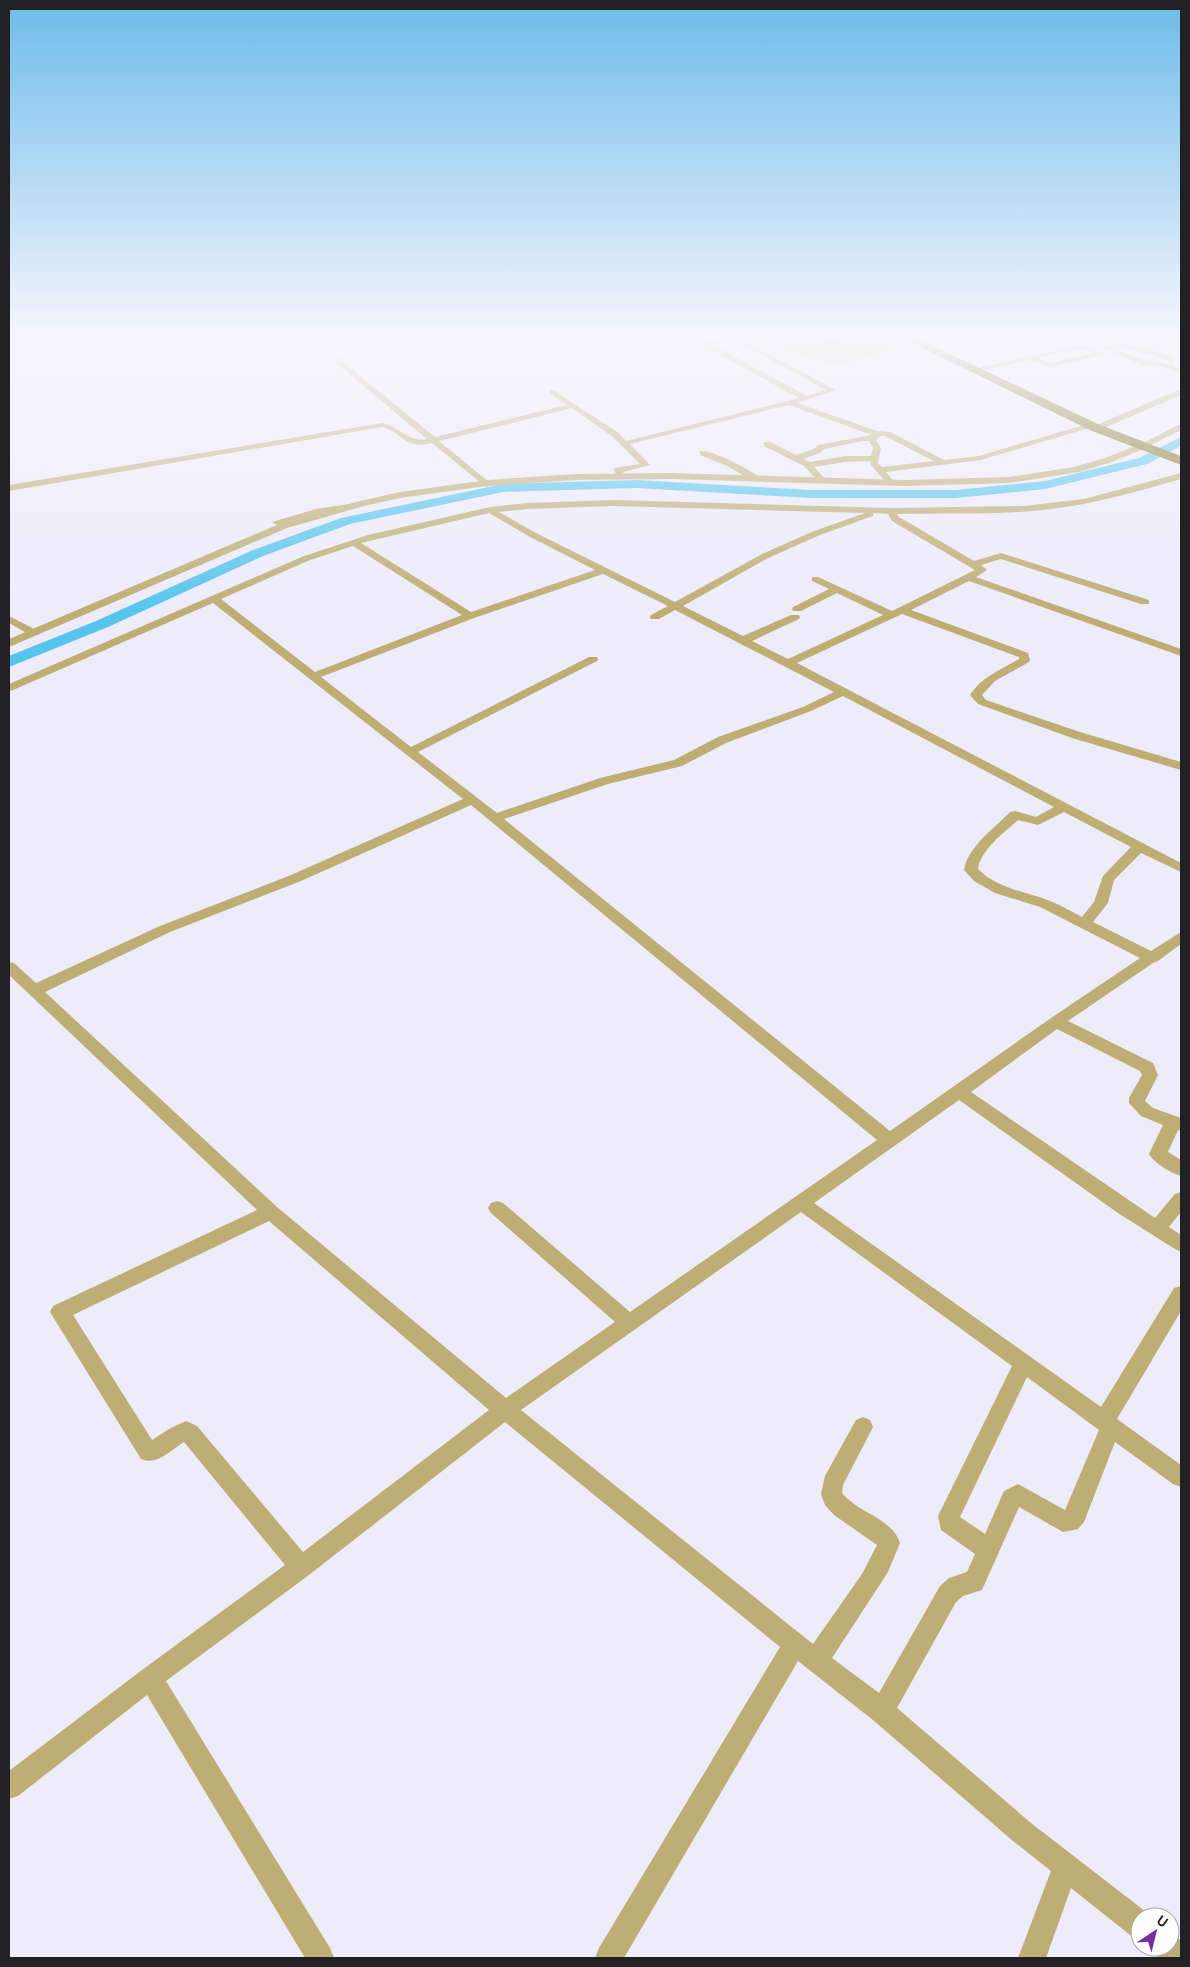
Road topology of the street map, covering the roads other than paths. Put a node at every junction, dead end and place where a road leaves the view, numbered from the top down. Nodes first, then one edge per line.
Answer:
1 (365, 428) edge
2 (391, 428) edge
3 (418, 428) edge
4 (482, 428) edge
5 (603, 428) edge
6 (690, 428) edge
7 (847, 428) edge
8 (1090, 428) edge
9 (1095, 428) edge
10 (1179, 428) edge
11 (870, 437) junction
12 (432, 440) junction
13 (626, 443) junction
14 (767, 444) dead end
15 (1142, 447) junction
16 (703, 453) dead end
17 (798, 458) junction
18 (872, 461) junction
19 (942, 462) junction
20 (1181, 462) edge
21 (856, 464) dead end
22 (809, 465) junction
23 (621, 476) junction
24 (1181, 476) edge
25 (757, 480) junction
26 (822, 481) junction
27 (891, 483) junction
28 (486, 484) junction
29 (9, 488) edge
30 (490, 510) junction
31 (886, 511) junction
32 (353, 542) junction
33 (975, 564) junction
34 (604, 570) junction
35 (968, 577) junction
36 (815, 579) dead end
37 (838, 590) junction
38 (214, 599) junction
39 (1145, 602) dead end
40 (676, 606) junction
41 (897, 612) junction
42 (470, 616) junction
43 (655, 617) dead end
44 (9, 619) edge
45 (34, 633) junction
46 (744, 640) junction
47 (9, 643) edge
48 (1181, 653) edge
49 (593, 659) dead end
50 (788, 663) junction
51 (314, 676) junction
52 (9, 688) edge
53 (843, 692) junction
54 (410, 752) junction
55 (1181, 766) edge
56 (472, 800) junction
57 (1064, 807) junction
58 (495, 818) junction
59 (1139, 847) junction
60 (1181, 868) edge
61 (1085, 923) junction
62 (1181, 937) edge
63 (1153, 958) junction
64 (9, 967) edge
65 (35, 990) junction
66 (1056, 1022) junction
67 (959, 1092) junction
68 (1177, 1123) edge
69 (890, 1141) junction
70 (1181, 1169) edge
71 (1181, 1199) edge
72 (801, 1203) junction
73 (497, 1208) dead end
74 (271, 1212) junction
75 (1157, 1229) junction
76 (1181, 1244) edge
77 (1181, 1294) edge
78 (629, 1323) junction
79 (1023, 1364) junction
80 (505, 1410) junction
81 (1108, 1424) junction
82 (863, 1428) dead end
83 (1181, 1478) edge
84 (989, 1550) junction
85 (301, 1567) junction
86 (795, 1644) junction
87 (816, 1660) junction
88 (150, 1678) junction
89 (882, 1711) junction
90 (9, 1787) edge
91 (1066, 1866) junction
92 (1130, 1917) edge
93 (320, 1958) edge
94 (609, 1958) edge
95 (1032, 1958) edge

1 - 29 street
2 - 12 street
3 - 12 street
4 - 12 street
5 - 13 street
6 - 13 street
7 - 11 street
8 - 19 street
9 - 15 highway
10 - 15 street
11 - 17 street
11 - 18 street
11 - 19 street
12 - 28 street
13 - 23 street
14 - 17 street
15 - 20 highway
15 - 27 street
16 - 25 street
17 - 22 street
18 - 19 street
18 - 21 street
18 - 22 street
18 - 27 street
22 - 26 street
23 - 25 street
23 - 28 street
24 - 31 street
25 - 26 street
26 - 27 street
28 - 45 street
30 - 31 street
30 - 32 street
30 - 34 street
31 - 33 street
31 - 40 street
32 - 38 street
32 - 42 street
33 - 35 street
33 - 39 street
34 - 40 street
34 - 42 street
35 - 41 street
35 - 48 street
36 - 37 street
37 - 41 street
37 - 46 street
38 - 51 street
38 - 52 street
40 - 43 street
40 - 46 street
41 - 50 street
41 - 55 street
42 - 51 street
44 - 45 street
45 - 47 street
46 - 50 street
49 - 54 street
50 - 53 street
51 - 54 street
53 - 57 street
53 - 58 street
54 - 56 street
56 - 58 street
56 - 65 street
57 - 59 street
57 - 61 street
58 - 69 street
59 - 60 street
59 - 61 street
61 - 63 street
62 - 63 street
63 - 66 street
64 - 65 street
65 - 74 street
66 - 67 street
66 - 68 street
67 - 69 street
67 - 75 street
68 - 70 street
69 - 72 street
71 - 75 street
72 - 78 street
72 - 79 street
73 - 78 street
74 - 80 street
74 - 85 street
75 - 76 street
77 - 81 street
78 - 80 street
79 - 81 street
79 - 84 street
80 - 85 street
80 - 86 street
81 - 83 street
81 - 84 street
82 - 87 street
84 - 89 street
85 - 88 street
86 - 87 street
86 - 94 street
87 - 89 street
88 - 90 street
88 - 93 street
89 - 91 street
91 - 92 street
91 - 95 street

